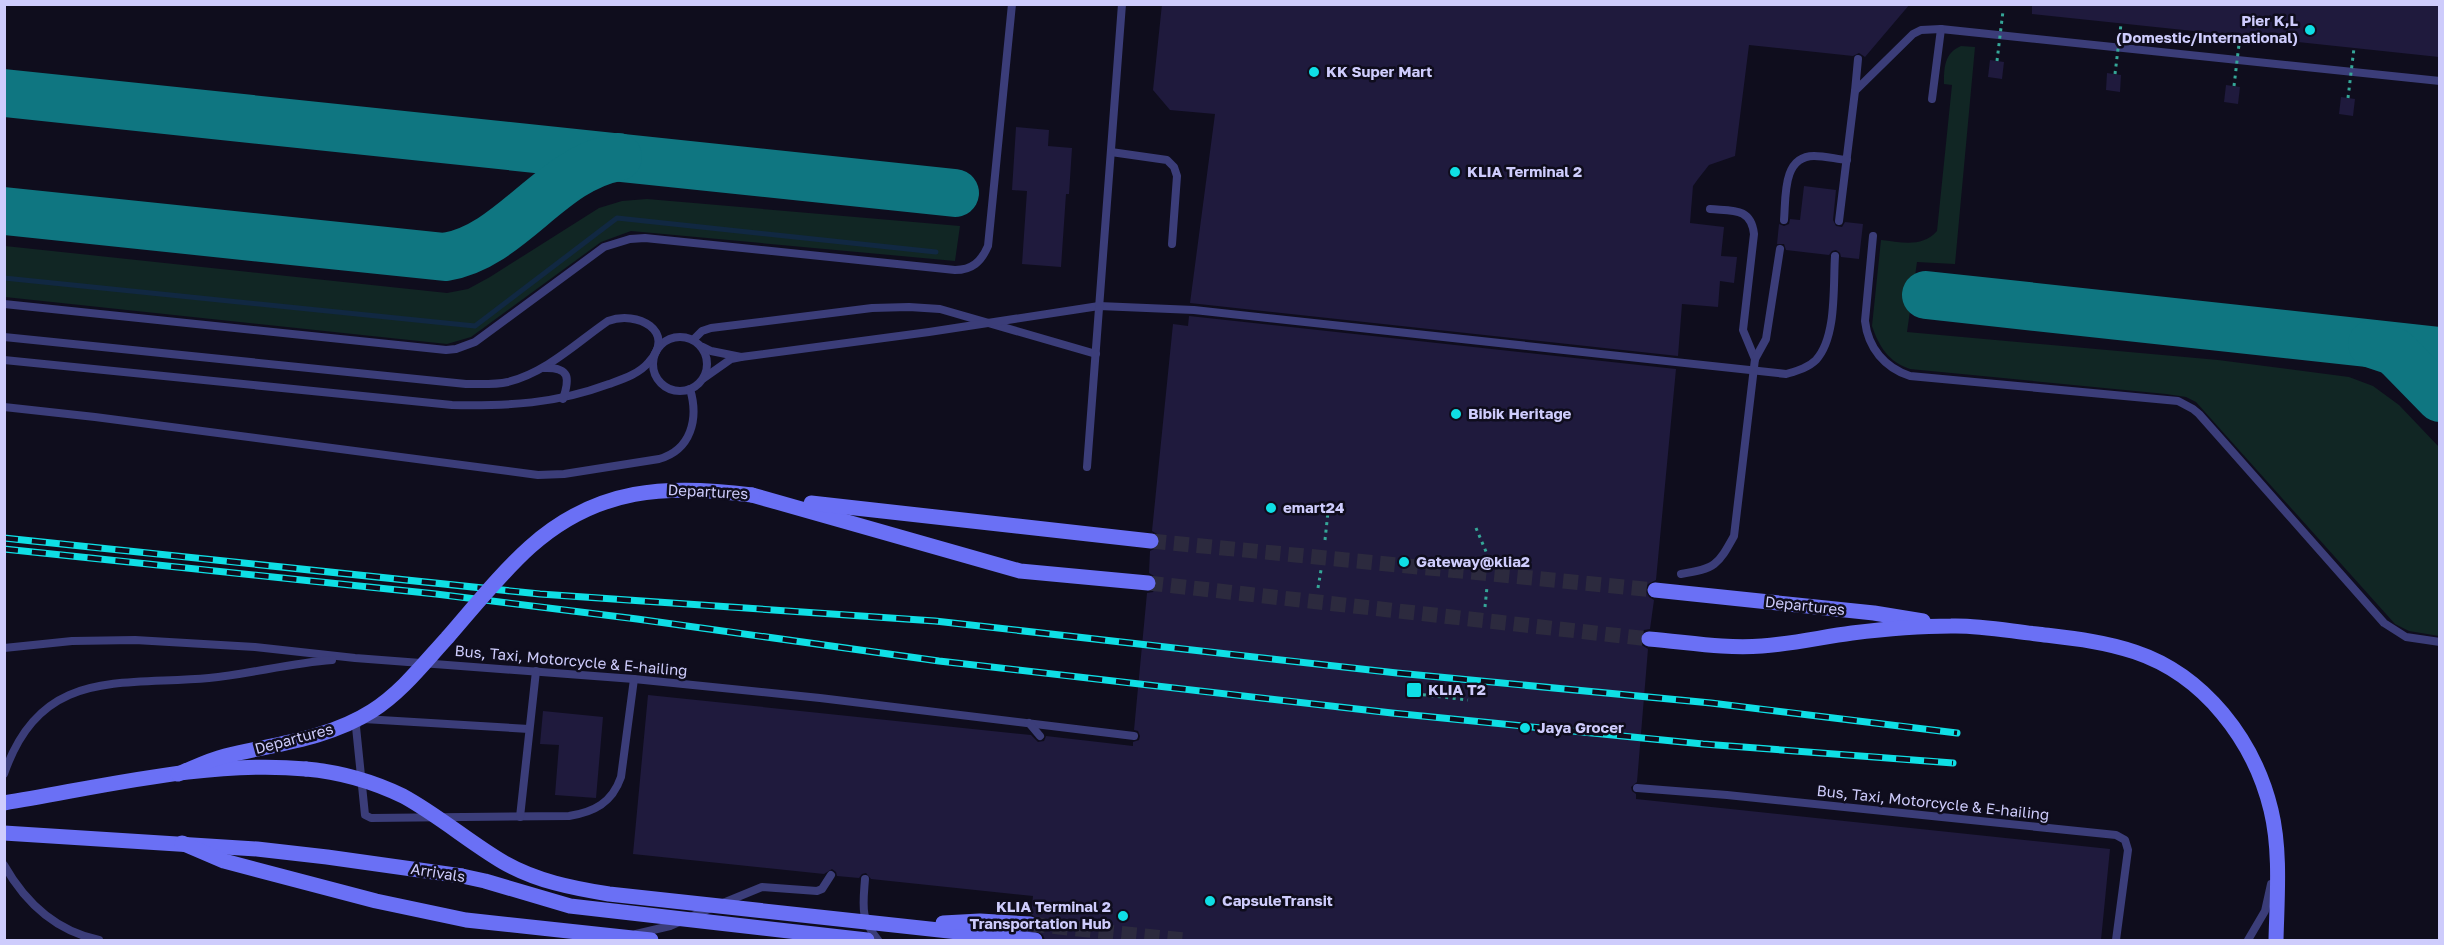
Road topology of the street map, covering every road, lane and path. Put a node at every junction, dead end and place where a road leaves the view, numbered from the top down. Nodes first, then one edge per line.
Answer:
1 (1012, 4) edge
2 (1122, 4) edge
3 (2003, 11) dead end
4 (2121, 24) dead end
5 (1941, 29) junction
6 (2240, 36) dead end
7 (2354, 48) dead end
8 (1858, 59) dead end
9 (1997, 61) dead end
10 (2115, 74) dead end
11 (2439, 81) edge
12 (2234, 86) dead end
13 (1855, 91) junction
14 (2348, 98) dead end
15 (1932, 99) dead end
16 (1111, 152) junction
17 (1847, 160) junction
18 (1710, 209) dead end
19 (1784, 220) dead end
20 (1839, 221) dead end
21 (1873, 236) dead end
22 (1172, 244) dead end
23 (1780, 249) dead end
24 (1835, 256) dead end
25 (4, 304) edge
26 (1099, 306) junction
27 (981, 323) junction
28 (4, 337) edge
29 (696, 342) junction
30 (655, 354) junction
31 (1096, 354) junction
32 (741, 357) junction
33 (1755, 359) junction
34 (4, 360) edge
35 (541, 368) junction
36 (1754, 372) junction
37 (704, 378) junction
38 (690, 389) junction
39 (563, 399) junction
40 (4, 407) edge
41 (1087, 467) dead end
42 (752, 495) junction
43 (1328, 512) dead end
44 (1476, 528) dead end
45 (1325, 540) dead end
46 (1151, 541) tunnel mouth
47 (1490, 561) dead end
48 (1321, 570) dead end
49 (1681, 574) dead end
50 (1148, 583) tunnel mouth
51 (1487, 587) dead end
52 (1318, 588) dead end
53 (1655, 590) tunnel mouth
54 (1485, 608) dead end
55 (1954, 626) junction
56 (1649, 639) tunnel mouth
57 (2439, 642) edge
58 (4, 648) edge
59 (355, 658) junction
60 (536, 671) junction
61 (634, 679) junction
62 (1408, 693) dead end
63 (1468, 700) dead end
64 (1029, 723) junction
65 (529, 729) junction
66 (1040, 736) dead end
67 (1134, 736) dead end
68 (4, 774) edge
69 (178, 774) junction
70 (1637, 788) dead end
71 (4, 803) edge
72 (520, 817) junction
73 (4, 833) edge
74 (2276, 839) junction
75 (182, 843) junction
76 (4, 865) edge
77 (831, 875) dead end
78 (865, 879) dead end
79 (1030, 924) tunnel mouth
80 (796, 933) junction
81 (624, 938) junction
82 (99, 940) edge
83 (651, 940) edge
84 (867, 940) edge
85 (878, 940) edge
86 (1035, 940) tunnel mouth
87 (2116, 940) edge
88 (2248, 940) edge
89 (2276, 940) edge

1 - 25 lane
2 - 16 lane
3 - 9 path, bridge
4 - 10 path, bridge
5 - 11 lane
5 - 13 lane
5 - 15 lane
6 - 12 path, bridge
7 - 14 path, bridge
8 - 13 lane
13 - 17 lane
16 - 22 lane
16 - 26 lane
17 - 19 lane
17 - 20 lane
18 - 33 lane
21 - 57 lane
23 - 33 lane
24 - 36 lane
26 - 27 lane
26 - 31 lane
26 - 36 lane
27 - 29 lane
27 - 31 lane
27 - 32 lane
28 - 35 lane
29 - 30 lane
29 - 32 lane
29 - 37 lane
30 - 35 lane
30 - 38 lane
30 - 39 lane
31 - 41 lane
32 - 37 lane
33 - 36 lane
34 - 39 lane
35 - 39 lane
36 - 49 lane
37 - 38 lane
38 - 40 lane
42 - 46 main road, Departures
42 - 50 main road
42 - 69 main road, Departures, bridge
43 - 45 path
44 - 47 path
48 - 52 path
51 - 54 path
53 - 55 main road, Departures
55 - 56 main road
55 - 74 main road
58 - 59 lane, Bus, Taxi, Motorcycle & E-hailing
59 - 60 lane, Bus, Taxi, Motorcycle & E-hailing
59 - 68 lane
60 - 61 lane, Bus, Taxi, Motorcycle & E-hailing
60 - 65 lane
61 - 64 lane, Bus, Taxi, Motorcycle & E-hailing
61 - 72 lane
62 - 63 path
64 - 66 lane
64 - 67 lane, Bus, Taxi, Motorcycle & E-hailing
65 - 72 lane
65 - 72 lane
69 - 71 main road
69 - 86 main road, bridge
70 - 87 lane, Bus, Taxi, Motorcycle & E-hailing
73 - 75 main road, Arrivals
74 - 88 lane
74 - 89 main road
75 - 80 main road, Arrivals, bridge
75 - 81 main road
76 - 82 lane
77 - 81 lane
78 - 85 lane
79 - 80 main road, bridge
80 - 84 main road, Arrivals, bridge
81 - 83 main road

